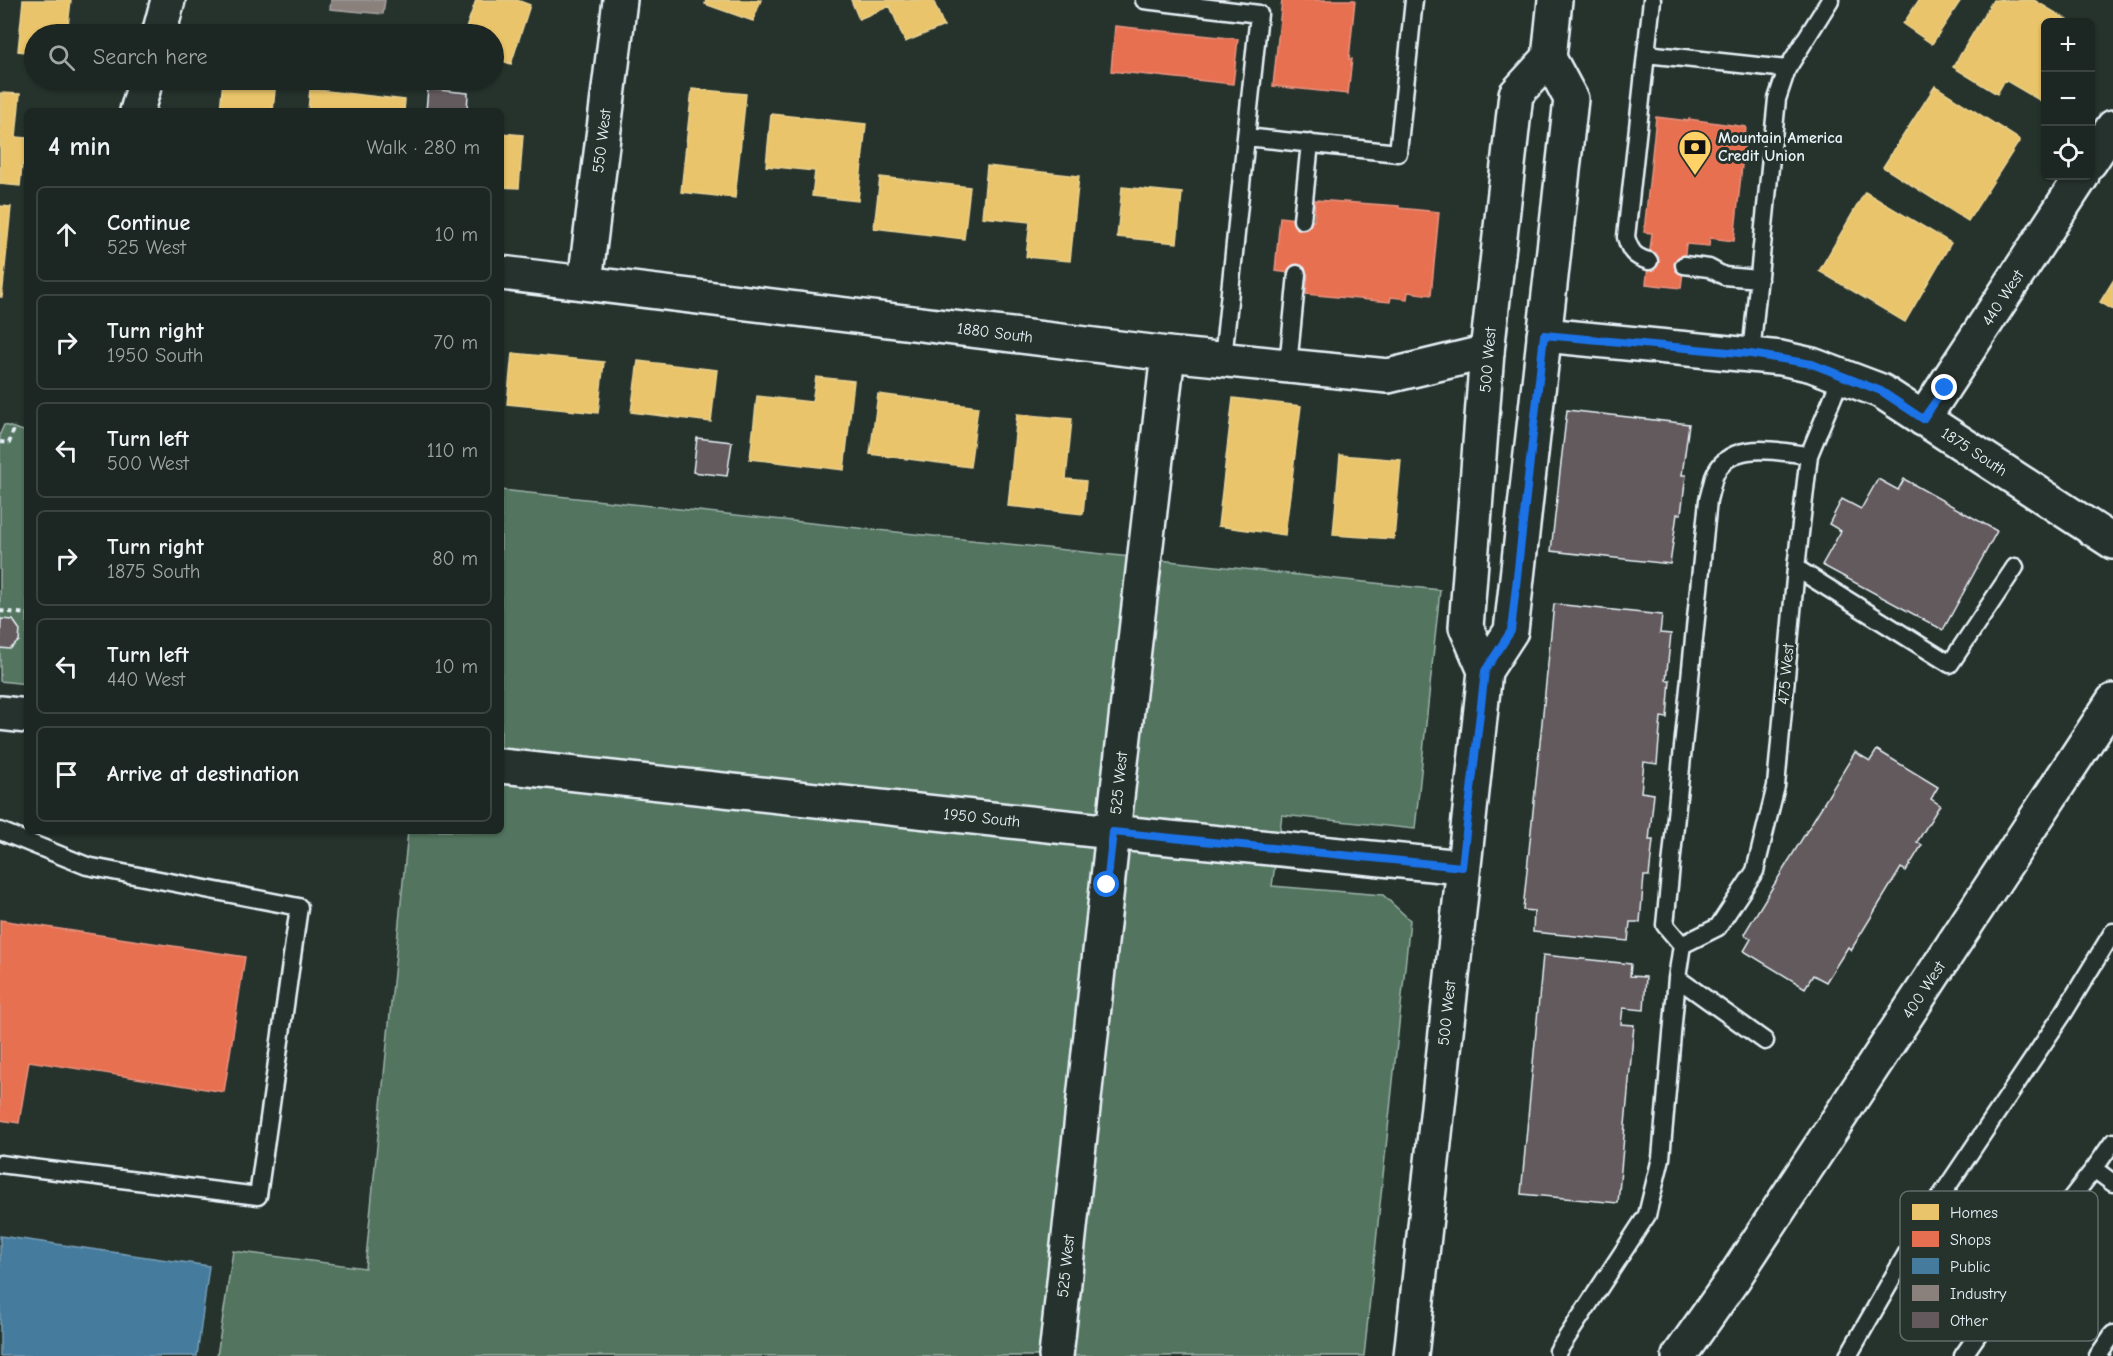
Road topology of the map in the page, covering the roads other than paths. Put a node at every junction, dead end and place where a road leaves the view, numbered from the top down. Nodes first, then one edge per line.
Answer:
1 (168, 0) edge
2 (620, 0) edge
3 (1144, 0) edge
4 (1414, 0) edge
5 (1555, 0) edge
6 (1652, 0) edge
7 (1830, 0) edge
8 (162, 24) edge
9 (1646, 54) junction
10 (1549, 58) junction
11 (1787, 69) junction
12 (143, 90) edge
13 (138, 108) edge
14 (2113, 127) edge
15 (1246, 137) junction
16 (1310, 143) junction
17 (2095, 156) edge
18 (2079, 180) edge
19 (1302, 220) dead end
20 (1649, 261) dead end
21 (1684, 264) dead end
22 (504, 273) edge
23 (1297, 274) dead end
24 (1759, 279) junction
25 (585, 282) junction
26 (1544, 335) junction
27 (1487, 352) junction
28 (1168, 354) junction
29 (1751, 354) junction
30 (1223, 359) junction
31 (1288, 366) junction
32 (1842, 375) junction
33 (1923, 419) junction
34 (1809, 455) junction
35 (2113, 542) edge
36 (2015, 567) dead end
37 (1796, 568) junction
38 (1485, 671) junction
39 (2113, 701) edge
40 (0, 713) edge
41 (24, 716) edge
42 (504, 766) edge
43 (0, 831) edge
44 (1113, 832) junction
45 (1462, 867) junction
46 (2113, 932) edge
47 (1682, 945) junction
48 (1677, 978) junction
49 (1766, 1041) dead end
50 (2113, 1142) edge
51 (0, 1164) edge
52 (2094, 1169) junction
53 (2113, 1183) edge
54 (1944, 1191) edge
55 (2077, 1191) edge
56 (1900, 1265) edge
57 (1734, 1278) junction
58 (2113, 1335) edge
59 (1973, 1341) edge
60 (1558, 1351) dead end
61 (1056, 1356) edge
62 (1411, 1356) edge
63 (1679, 1356) edge
64 (1702, 1356) edge
65 (1848, 1356) edge
66 (1963, 1356) edge
67 (2098, 1356) edge

1 - 8 street
2 - 25 street, 550 West
3 - 15 lane
4 - 16 lane
5 - 10 street
6 - 9 lane
7 - 11 lane
9 - 11 lane
9 - 20 lane
10 - 26 street, 500 West
10 - 27 street, 500 West
11 - 24 lane
12 - 13 street
14 - 17 street
15 - 16 lane
15 - 30 lane
16 - 19 lane
18 - 33 street, 440 West
21 - 24 lane
22 - 25 street, 1880 South
23 - 31 lane
24 - 29 lane
25 - 28 street, 1880 South
26 - 29 street, 1875 South
26 - 38 street, 500 West
27 - 31 street, 1880 South
27 - 38 street, 500 West
28 - 30 street, 1880 South
28 - 44 street, 525 West
29 - 32 street, 1875 South
30 - 31 street, 1880 South
32 - 33 street, 1875 South
32 - 34 lane, 475 West
33 - 35 street, 1875 South
34 - 37 lane, 475 West
34 - 47 lane
36 - 37 lane
37 - 47 lane, 475 West
38 - 45 street, 500 West
39 - 57 street, 400 West
40 - 41 street
42 - 44 street, 1950 South
43 - 51 lane
44 - 45 street, 1950 South
44 - 61 street, 525 West
45 - 62 street, 500 West
46 - 54 lane
47 - 48 lane
48 - 49 lane
48 - 60 lane
50 - 52 lane
52 - 53 lane
52 - 55 lane
56 - 65 lane
57 - 63 street
57 - 64 street
58 - 67 lane
59 - 66 lane

